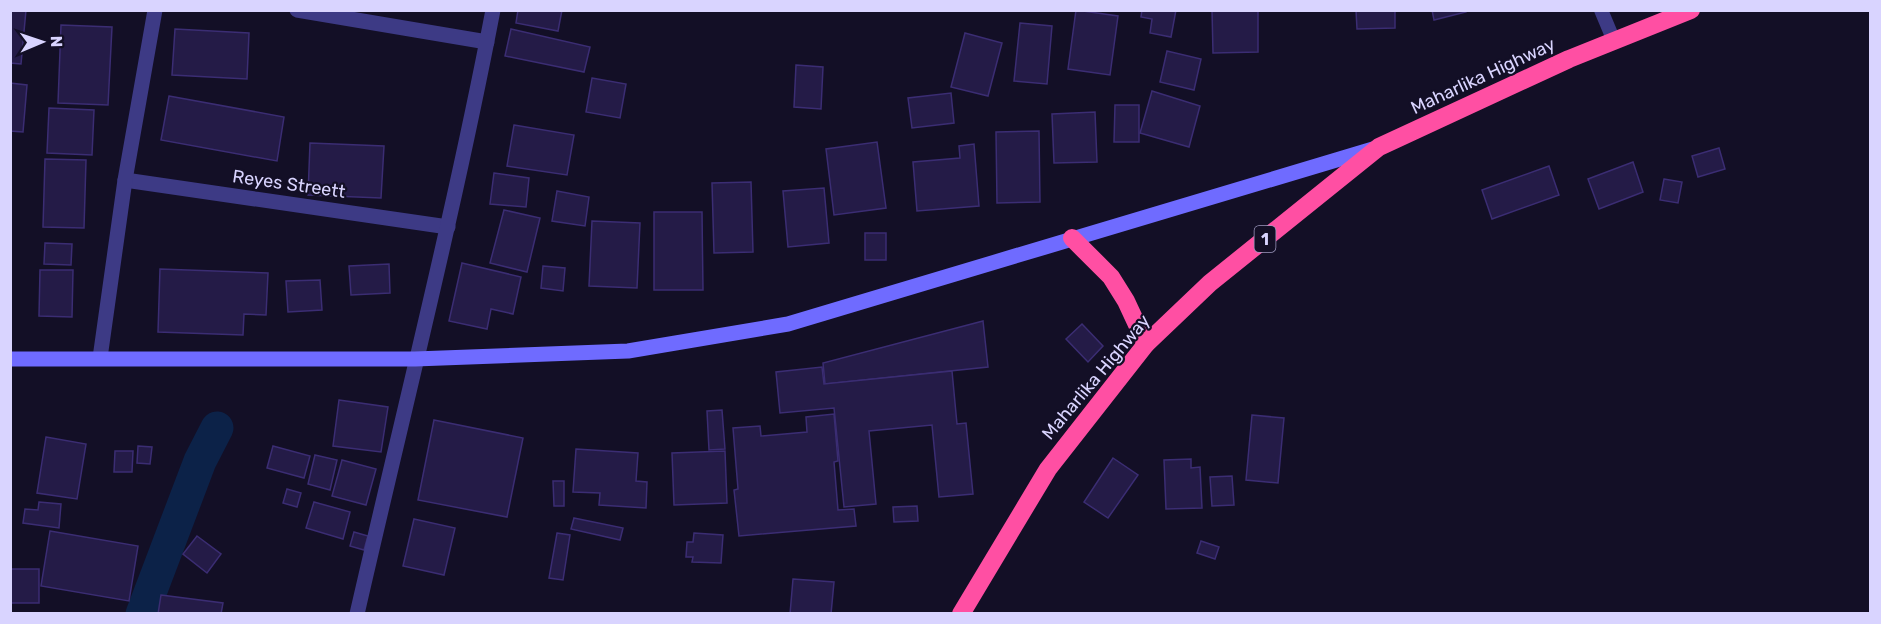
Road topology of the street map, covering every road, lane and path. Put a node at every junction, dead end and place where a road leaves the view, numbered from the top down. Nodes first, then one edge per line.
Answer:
1 (155, 10) edge
2 (297, 10) edge
3 (493, 10) edge
4 (1601, 10) edge
5 (1691, 10) edge
6 (1614, 41) junction
7 (487, 42) junction
8 (1379, 147) junction
9 (125, 180) junction
10 (448, 227) junction
11 (1072, 238) junction
12 (1146, 344) junction
13 (100, 358) junction
14 (10, 359) edge
15 (415, 359) junction
16 (357, 614) edge
17 (961, 614) edge

1 - 9 street
2 - 7 street
3 - 7 street
4 - 6 lane
5 - 6 highway, Maharlika Highway / 1
6 - 8 highway, Maharlika Highway / 1
7 - 10 street
8 - 11 main road
8 - 12 highway, Maharlika Highway / 1
9 - 10 street, Reyes Streett
9 - 13 street
10 - 15 street
11 - 12 highway
11 - 15 main road
12 - 17 highway, Maharlika Highway / 1
13 - 14 main road
13 - 15 main road
15 - 16 street

